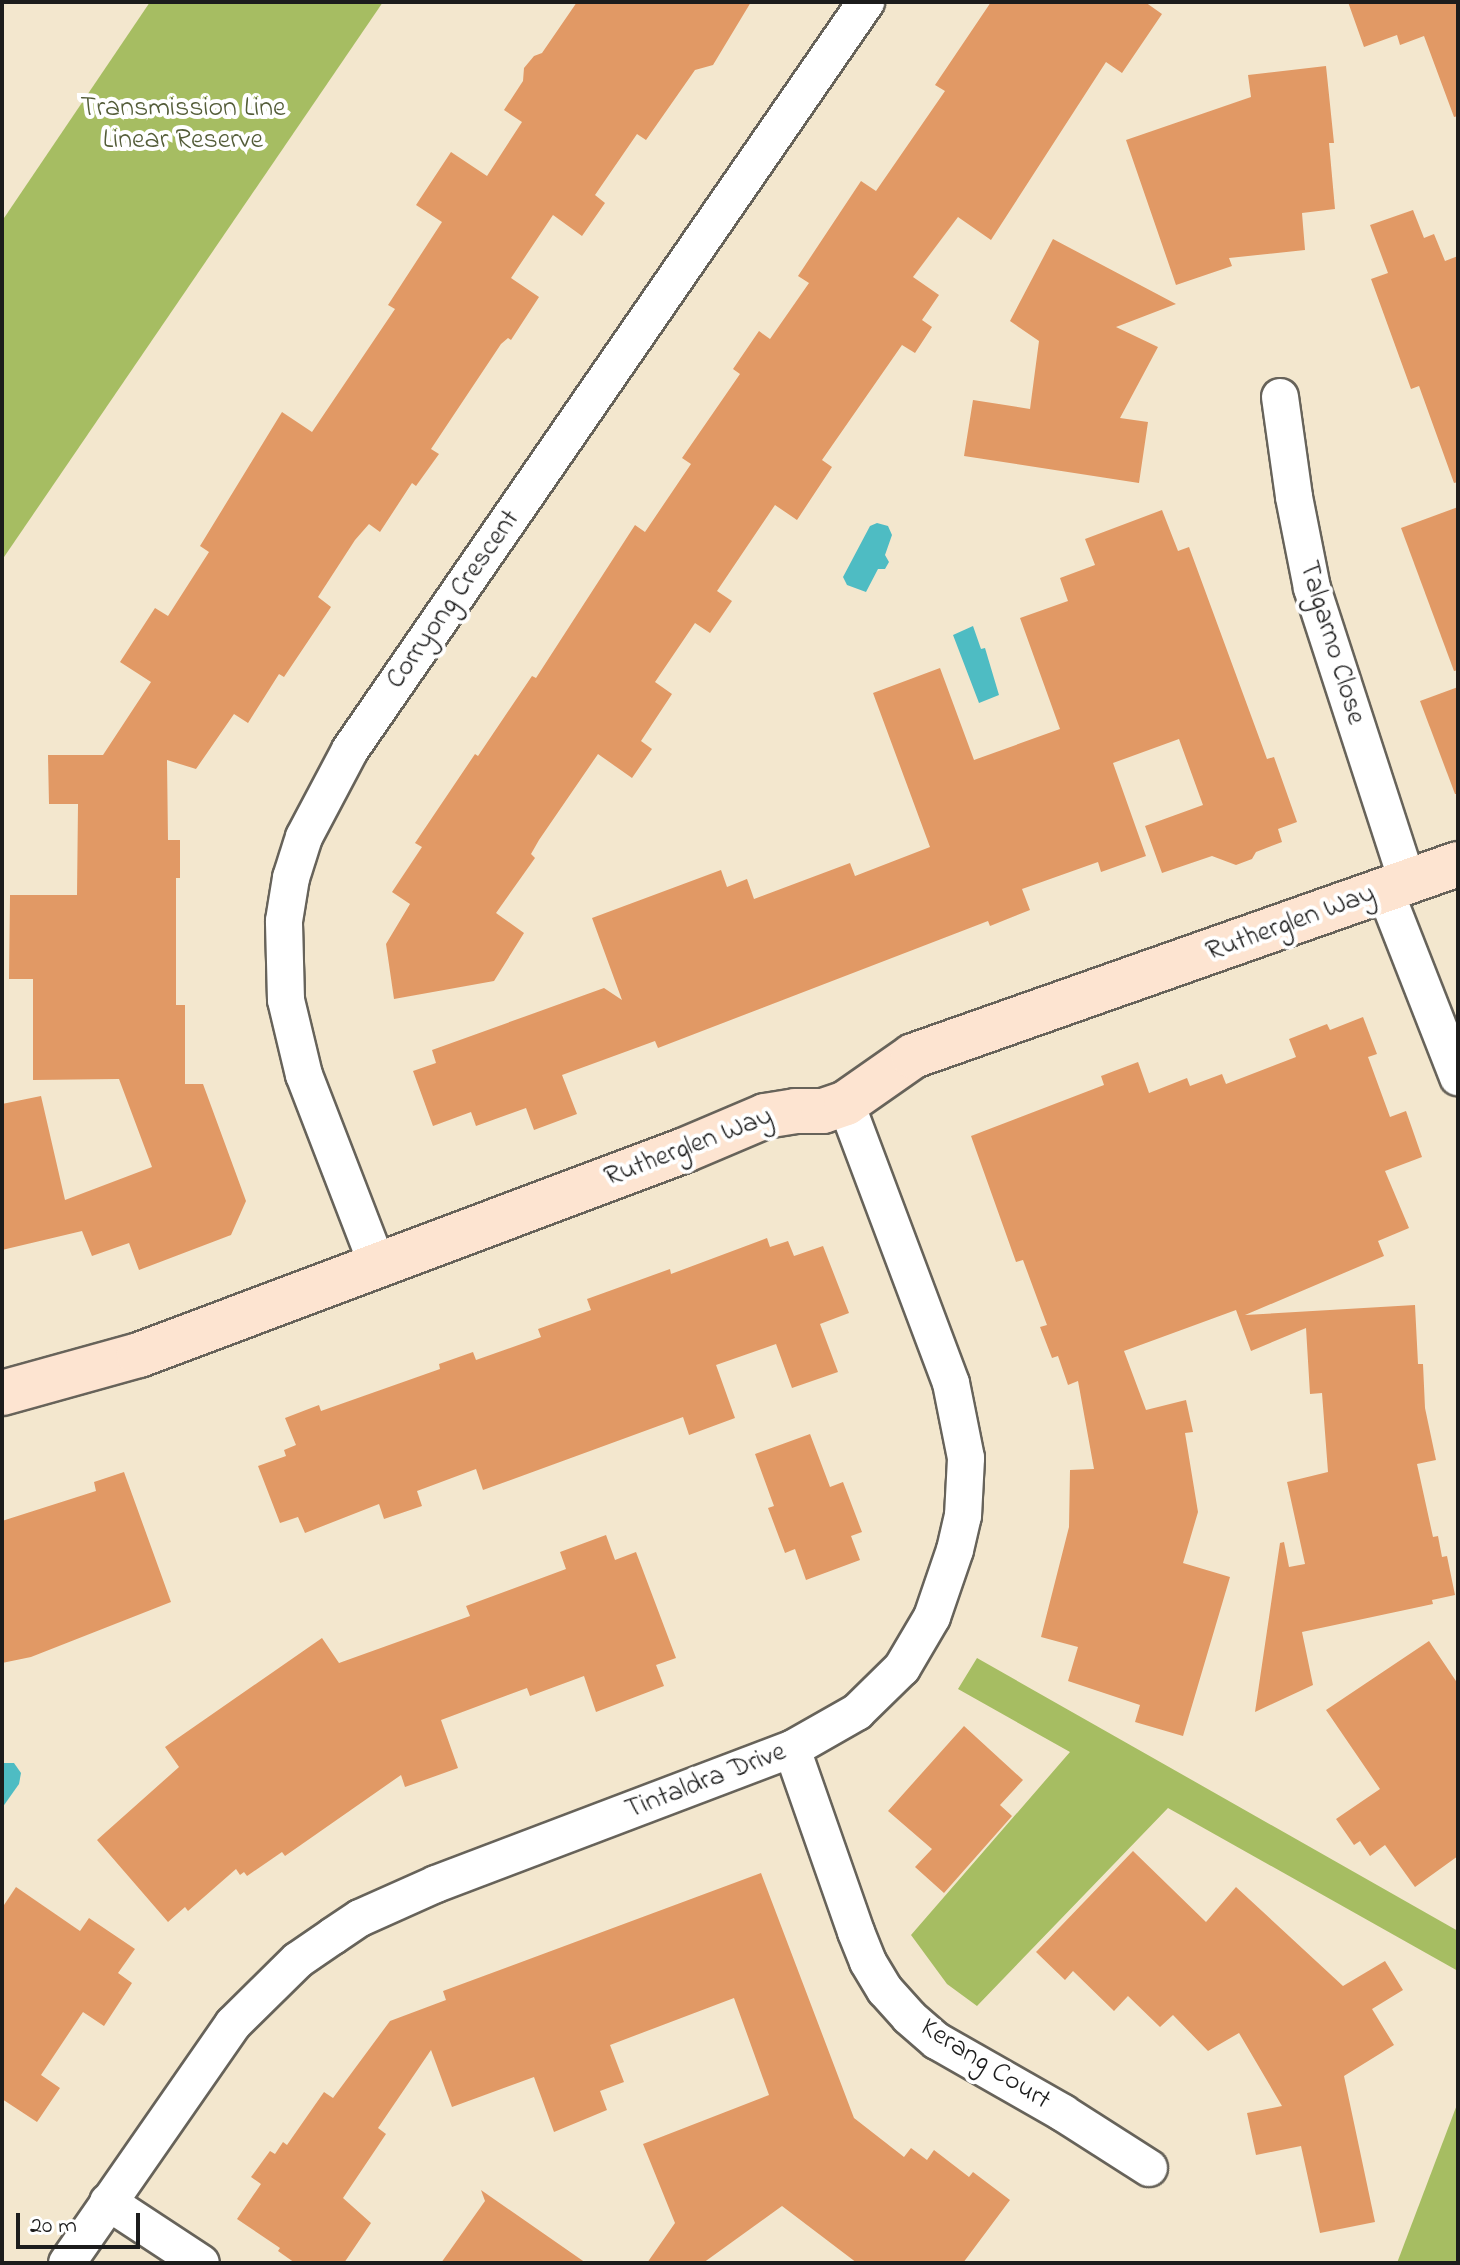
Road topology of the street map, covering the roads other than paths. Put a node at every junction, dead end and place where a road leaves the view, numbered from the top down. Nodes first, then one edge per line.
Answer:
1 (866, 2) edge
2 (1280, 397) dead end
3 (1458, 864) edge
4 (1396, 887) junction
5 (1458, 1077) edge
6 (846, 1103) junction
7 (377, 1264) junction
8 (2, 1393) edge
9 (792, 1749) junction
10 (1149, 2168) dead end
11 (108, 2202) junction
12 (67, 2263) edge
13 (201, 2263) edge

1 - 7 street, Corryong Crescent
2 - 4 street, Talgarno Close
3 - 4 street, Rutherglen Way
4 - 5 street, Talgarno Close
4 - 6 street, Rutherglen Way
6 - 7 street, Rutherglen Way
6 - 9 street, Tintaldra Drive
7 - 8 street, Rutherglen Way
9 - 10 street, Kerang Court
9 - 11 street, Tintaldra Drive
11 - 12 street, Tintaldra Drive
11 - 13 street

